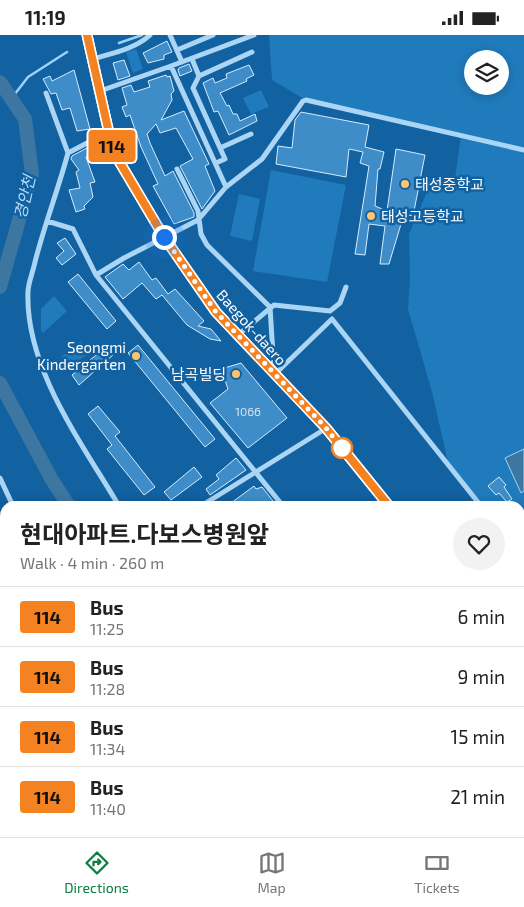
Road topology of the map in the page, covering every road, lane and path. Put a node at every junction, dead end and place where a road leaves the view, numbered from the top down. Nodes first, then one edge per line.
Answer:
1 (87, 35) edge
2 (150, 35) edge
3 (170, 35) edge
4 (212, 35) edge
5 (254, 35) edge
6 (176, 50) junction
7 (252, 52) dead end
8 (92, 59) junction
9 (192, 59) junction
10 (182, 62) junction
11 (171, 66) junction
12 (199, 76) junction
13 (100, 91) junction
14 (46, 93) dead end
15 (109, 131) junction
16 (251, 134) dead end
17 (220, 148) junction
18 (524, 150) edge
19 (68, 153) junction
20 (216, 163) junction
21 (177, 169) dead end
22 (226, 187) junction
23 (198, 220) junction
24 (48, 221) junction
25 (164, 237) junction
26 (96, 275) junction
27 (346, 287) dead end
28 (270, 307) junction
29 (238, 335) junction
30 (274, 374) junction
31 (326, 428) junction
32 (256, 472) junction
33 (0, 478) edge
34 (12, 501) edge
35 (117, 501) edge
36 (209, 501) edge
37 (279, 501) edge
38 (385, 501) edge
39 (477, 501) edge

1 - 8 main road, Baegok-daero
2 - 8 street
3 - 6 street
4 - 6 street
5 - 9 street
6 - 10 street
7 - 12 street
8 - 13 main road, Baegok-daero
9 - 10 street
9 - 12 street
10 - 11 street
11 - 13 street
11 - 20 street
12 - 17 street
13 - 15 main road, Baegok-daero
14 - 19 street
15 - 19 street
15 - 25 main road, Baegok-daero
16 - 17 street
17 - 20 street
18 - 22 street
19 - 24 street
20 - 22 street
21 - 23 street
22 - 23 street
23 - 25 street
23 - 28 street
24 - 26 street
24 - 35 street
25 - 26 street
25 - 29 main road, Baegok-daero
26 - 32 street
27 - 28 street
28 - 29 street
28 - 30 street
29 - 30 main road, Baegok-daero
30 - 31 main road, Baegok-daero
30 - 39 street
31 - 32 street
31 - 38 main road, Baegok-daero
32 - 36 street
32 - 37 street
33 - 34 street

